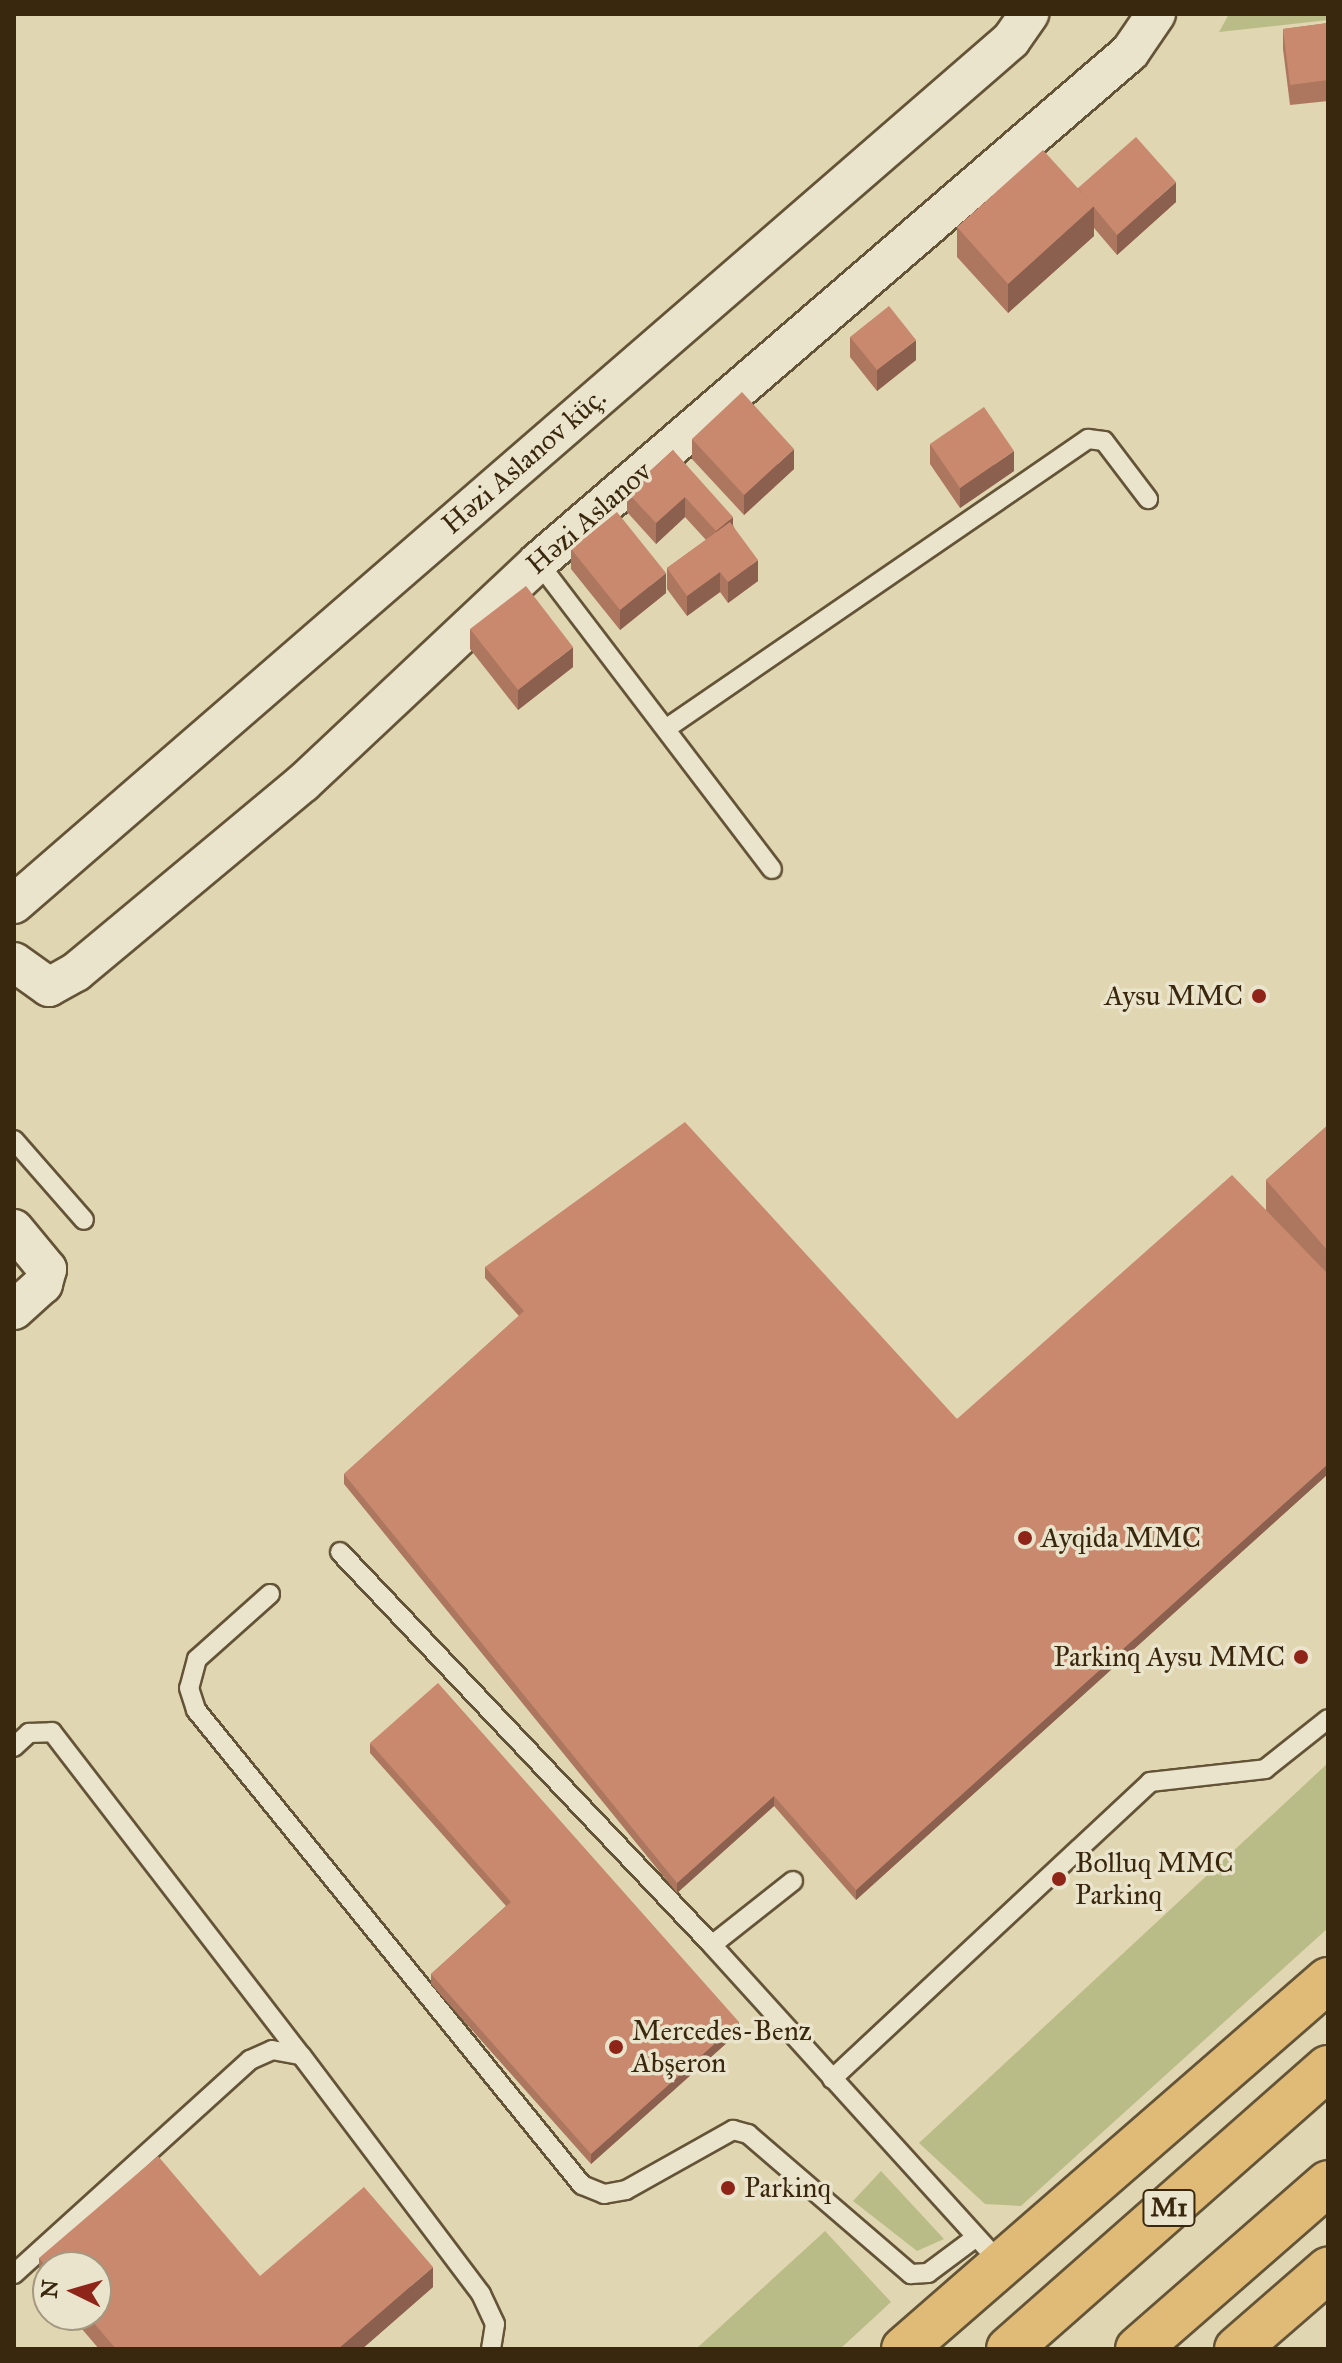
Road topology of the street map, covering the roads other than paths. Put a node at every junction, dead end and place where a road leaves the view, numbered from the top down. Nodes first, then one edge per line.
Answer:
1 (1029, 14) edge
2 (1156, 14) edge
3 (1148, 499) dead end
4 (538, 562) junction
5 (667, 728) junction
6 (772, 869) dead end
7 (14, 904) edge
8 (14, 962) edge
9 (14, 1140) edge
10 (84, 1220) dead end
11 (14, 1229) edge
12 (14, 1310) edge
13 (340, 1552) dead end
14 (270, 1594) dead end
15 (1328, 1719) edge
16 (14, 1747) edge
17 (793, 1881) dead end
18 (712, 1945) junction
19 (1328, 1980) edge
20 (301, 2055) junction
21 (1328, 2068) edge
22 (832, 2079) junction
23 (1328, 2183) edge
24 (989, 2251) junction
25 (1328, 2270) edge
26 (14, 2274) edge
27 (491, 2349) edge
28 (904, 2349) edge
29 (1009, 2349) edge
30 (1138, 2349) edge
31 (1237, 2349) edge

1 - 7 street, Həzi Aslanov küç.
2 - 4 street, Həzi Aslanov
3 - 5 lane
4 - 5 lane
4 - 8 street, Həzi Aslanov
5 - 6 lane
9 - 10 lane
11 - 12 street
13 - 18 lane
14 - 24 lane
15 - 22 lane
16 - 20 lane
17 - 18 lane
18 - 22 lane
19 - 24 highway
20 - 26 lane
20 - 27 lane
21 - 29 highway, M1
22 - 24 lane
23 - 30 highway
24 - 28 highway
25 - 31 highway

